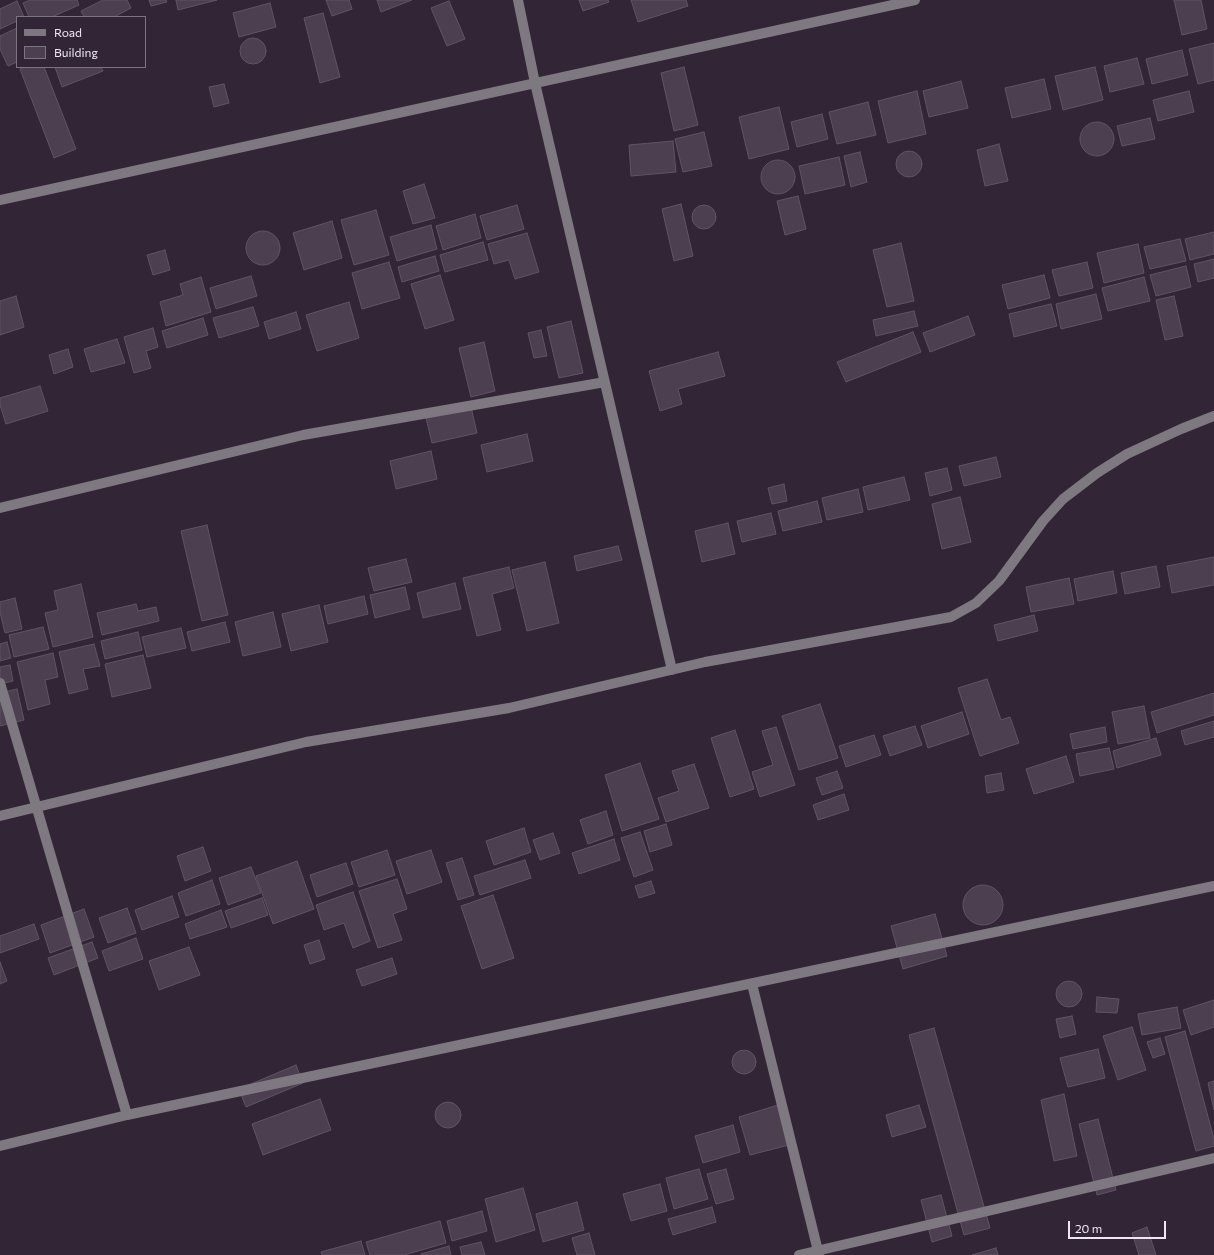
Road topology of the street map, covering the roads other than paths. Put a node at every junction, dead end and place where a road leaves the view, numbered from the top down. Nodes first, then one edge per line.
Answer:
1 (518, 0) edge
2 (915, 0) edge
3 (535, 83) junction
4 (0, 200) edge
5 (605, 382) junction
6 (1214, 416) edge
7 (0, 508) edge
8 (672, 670) junction
9 (0, 684) edge
10 (36, 807) junction
11 (0, 816) edge
12 (1214, 886) edge
13 (752, 984) junction
14 (127, 1115) junction
15 (0, 1146) edge
16 (1214, 1158) edge
17 (818, 1253) edge
18 (799, 1255) edge

1 - 3 street
2 - 3 street
3 - 4 street
3 - 5 street
5 - 7 street
5 - 8 street
6 - 8 street
8 - 10 street
9 - 10 street
10 - 11 street
10 - 14 street
12 - 13 street
13 - 14 street
13 - 17 street
14 - 15 street
16 - 17 street
17 - 18 street

